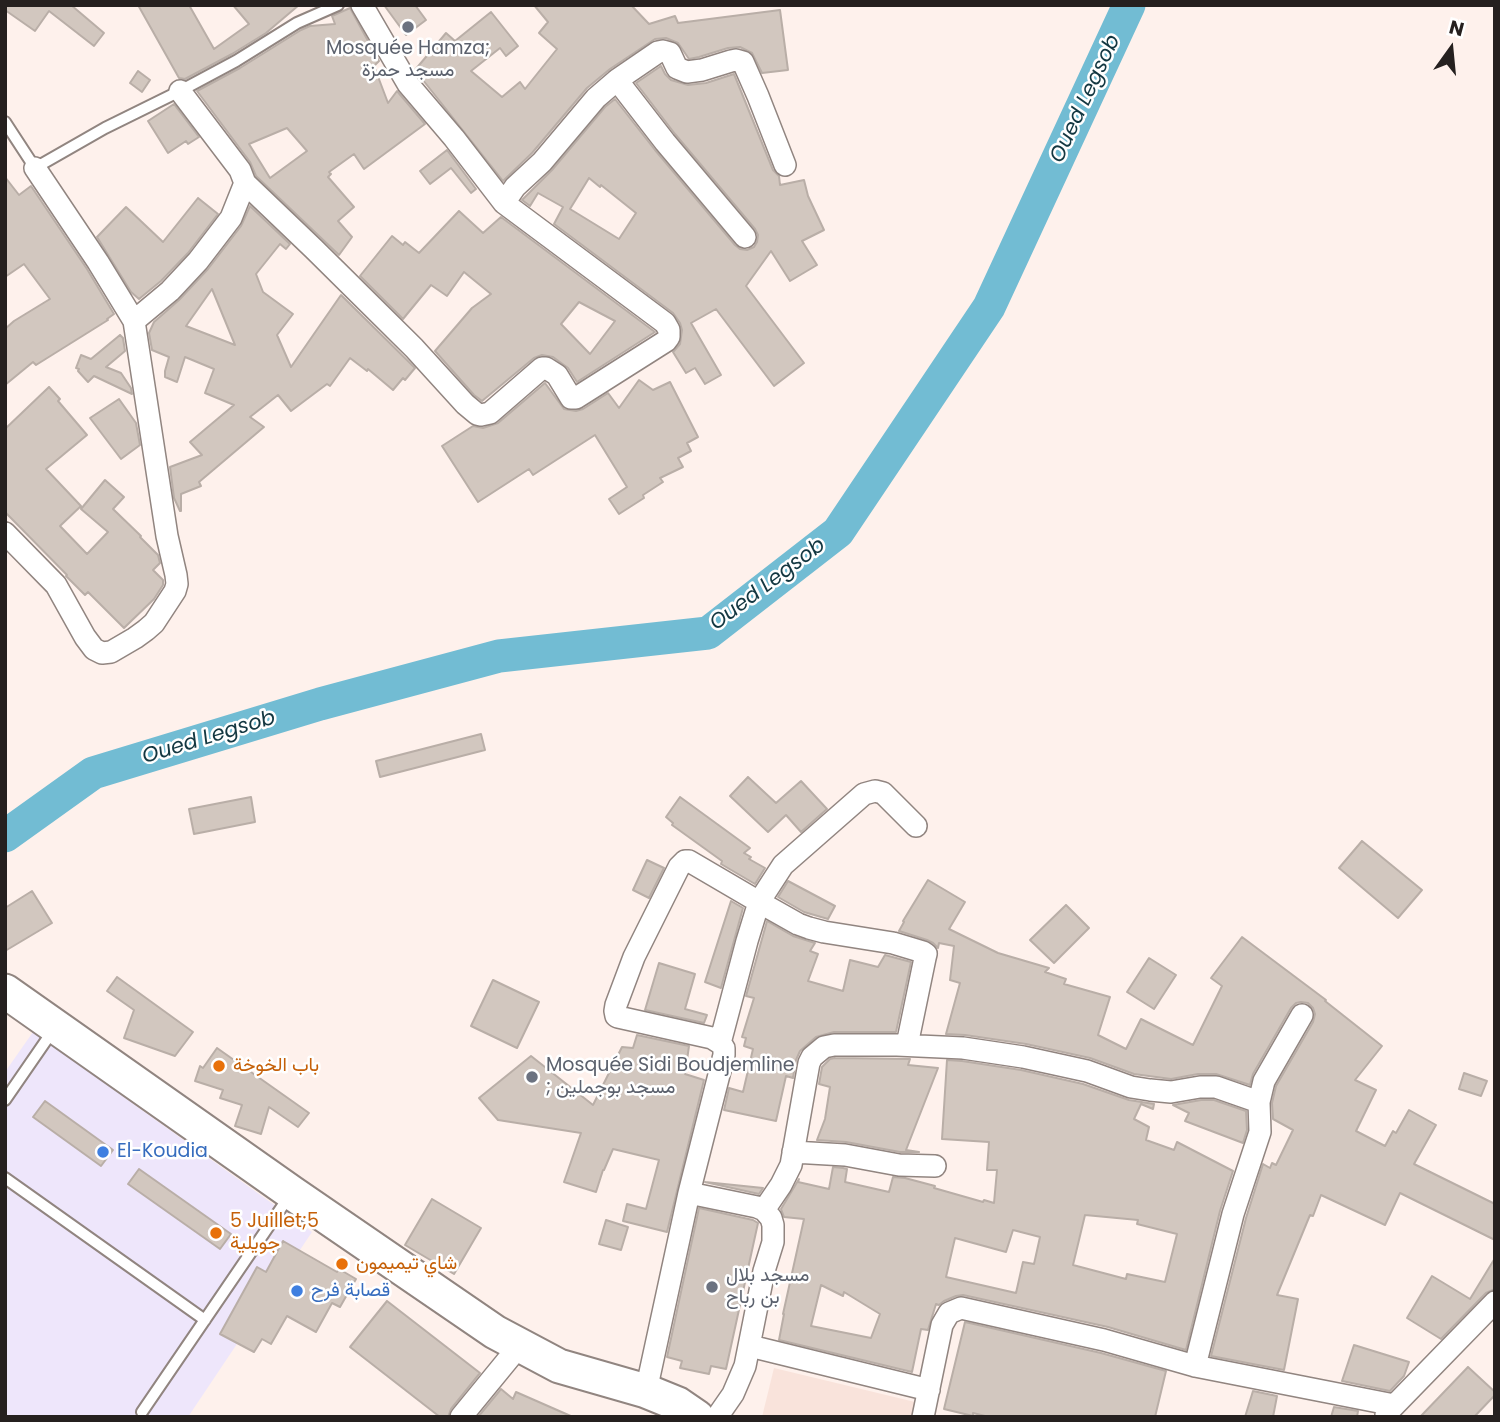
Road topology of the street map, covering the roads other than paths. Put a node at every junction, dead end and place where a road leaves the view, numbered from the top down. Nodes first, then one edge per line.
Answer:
1 (338, 5) edge
2 (362, 5) edge
3 (617, 80) junction
4 (180, 91) junction
5 (5, 122) edge
6 (785, 165) dead end
7 (35, 167) junction
8 (245, 183) junction
9 (504, 203) junction
10 (745, 237) dead end
11 (134, 321) junction
12 (5, 533) edge
13 (916, 826) dead end
14 (760, 902) junction
15 (5, 991) edge
16 (1302, 1015) dead end
17 (56, 1027) junction
18 (720, 1043) junction
19 (908, 1045) junction
20 (5, 1100) edge
21 (1259, 1102) junction
22 (793, 1152) junction
23 (934, 1167) dead end
24 (5, 1178) edge
25 (292, 1193) junction
26 (689, 1194) junction
27 (764, 1210) junction
28 (1495, 1302) edge
29 (205, 1320) junction
30 (520, 1345) junction
31 (750, 1346) junction
32 (1195, 1366) junction
33 (929, 1390) junction
34 (646, 1391) junction
35 (1389, 1411) edge
36 (142, 1412) dead end
37 (461, 1417) edge
38 (697, 1417) edge
39 (717, 1417) edge
40 (923, 1417) edge

1 - 4 lane
2 - 9 street
3 - 6 street
3 - 9 street
3 - 10 street
4 - 7 lane
4 - 8 street
5 - 7 lane
7 - 11 street
8 - 9 street
8 - 11 street
11 - 12 street
13 - 14 street
14 - 18 street
14 - 18 street
14 - 19 street
15 - 17 main road
16 - 21 street
17 - 20 lane
17 - 25 main road
18 - 26 street
19 - 21 street
19 - 22 street
21 - 32 street
22 - 23 street
22 - 27 street
24 - 29 lane
25 - 29 lane
25 - 30 main road
26 - 27 street
26 - 34 street
27 - 31 street
28 - 35 street
29 - 36 lane
30 - 34 main road
30 - 37 street
31 - 33 street
31 - 39 street
32 - 33 street
32 - 35 street
33 - 40 street
34 - 38 main road

